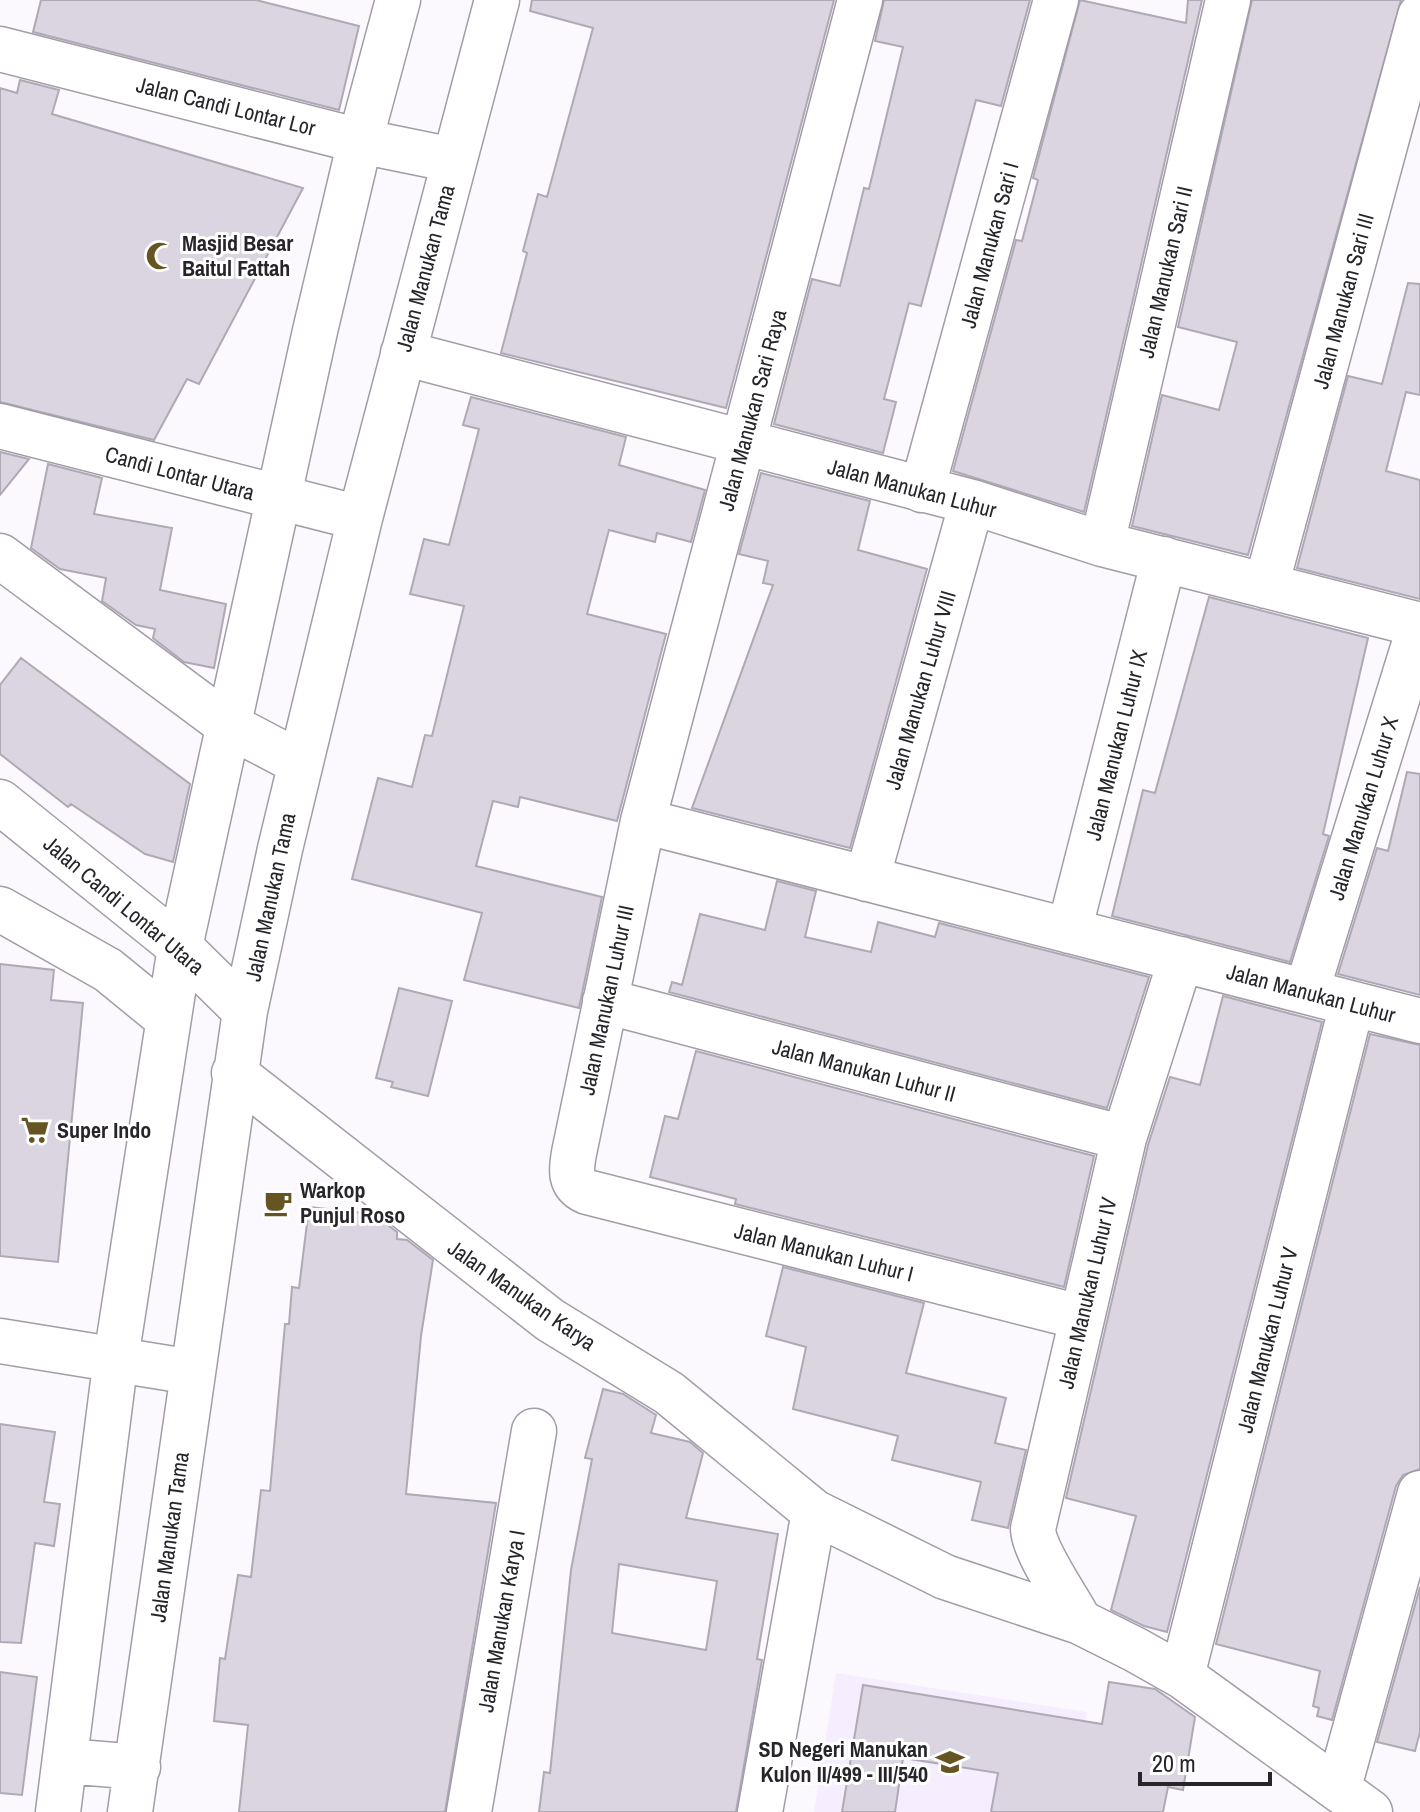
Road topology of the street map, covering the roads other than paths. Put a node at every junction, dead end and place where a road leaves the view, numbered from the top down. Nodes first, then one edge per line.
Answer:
1 (398, 0) edge
2 (497, 0) edge
3 (860, 0) edge
4 (1056, 0) edge
5 (1228, 0) edge
6 (1420, 16) edge
7 (0, 49) edge
8 (360, 141) junction
9 (453, 160) junction
10 (403, 353) junction
11 (0, 426) edge
12 (743, 443) junction
13 (922, 490) junction
14 (277, 498) junction
15 (972, 502) junction
16 (360, 518) junction
17 (1102, 544) junction
18 (0, 556) edge
19 (1164, 559) junction
20 (1266, 586) junction
21 (1420, 625) edge
22 (228, 725) junction
23 (300, 763) junction
24 (0, 802) edge
25 (643, 821) junction
26 (867, 879) junction
27 (0, 909) edge
28 (1069, 931) junction
29 (180, 947) junction
30 (1181, 959) junction
31 (1307, 990) junction
32 (605, 1001) junction
33 (1352, 1004) junction
34 (245, 1011) junction
35 (168, 1019) junction
36 (1420, 1021) edge
37 (234, 1073) junction
38 (1124, 1138) junction
39 (572, 1180) joint
40 (1080, 1317) junction
41 (0, 1341) edge
42 (116, 1358) junction
43 (192, 1372) junction
44 (534, 1431) dead end
45 (1420, 1493) edge
46 (814, 1512) junction
47 (1080, 1622) junction
48 (1182, 1676) junction
49 (66, 1761) junction
50 (138, 1767) junction
51 (1354, 1799) edge
52 (58, 1812) edge
53 (130, 1812) edge
54 (469, 1812) edge
55 (760, 1812) edge

1 - 8 street
2 - 9 street, Jalan Manukan Tama
3 - 12 street, Jalan Manukan Sari Raya
4 - 13 street, Jalan Manukan Sari I
5 - 17 street, Jalan Manukan Sari II
6 - 20 street, Jalan Manukan Sari III
7 - 8 street, Jalan Candi Lontar Lor
8 - 9 street, Jalan Candi Lontar Lor
8 - 14 street
9 - 10 street, Jalan Manukan Tama
10 - 12 street, Jalan Manukan Luhur
10 - 16 street, Jalan Manukan Tama
11 - 14 street, Candi Lontar Utara
12 - 13 street, Jalan Manukan Luhur
12 - 25 street, Jalan Manukan Sari Raya
13 - 15 street, Jalan Manukan Luhur
14 - 16 street, Candi Lontar Utara
14 - 22 street
15 - 17 street, Jalan Manukan Luhur
15 - 26 street, Jalan Manukan Luhur VIII
16 - 23 street, Jalan Manukan Tama
17 - 19 street, Jalan Manukan Luhur
18 - 22 street
19 - 20 street, Jalan Manukan Luhur
19 - 28 street, Jalan Manukan Luhur IX
20 - 21 street, Jalan Manukan Luhur
21 - 31 street, Jalan Manukan Luhur X
22 - 23 street
22 - 29 street
23 - 34 street, Jalan Manukan Tama
24 - 29 street, Jalan Candi Lontar Utara
25 - 26 street, Jalan Manukan Luhur
25 - 32 street, Jalan Manukan Luhur III
26 - 28 street, Jalan Manukan Luhur
27 - 35 street
28 - 30 street, Jalan Manukan Luhur
29 - 34 street, Jalan Candi Lontar Utara
29 - 35 street
30 - 31 street, Jalan Manukan Luhur
30 - 38 street, Jalan Manukan Luhur IV
31 - 33 street, Jalan Manukan Luhur
32 - 38 street, Jalan Manukan Luhur II
32 - 39 street, Jalan Manukan Luhur III
33 - 36 street, Jalan Manukan Luhur
33 - 48 street, Jalan Manukan Luhur V
34 - 37 street, Jalan Manukan Tama
35 - 42 street
37 - 43 street, Jalan Manukan Tama
37 - 46 street, Jalan Manukan Karya
38 - 40 street, Jalan Manukan Luhur IV
39 - 40 street, Jalan Manukan Luhur I
40 - 47 street, Jalan Manukan Luhur IV
41 - 42 street
42 - 43 street
42 - 49 street
43 - 50 street, Jalan Manukan Tama
44 - 54 street, Jalan Manukan Karya I
45 - 51 street
46 - 47 street, Jalan Manukan Karya
46 - 55 street
47 - 48 street, Jalan Manukan Karya
48 - 51 street, Jalan Manukan Karya
49 - 50 street
49 - 52 street
50 - 53 street, Jalan Manukan Tama

